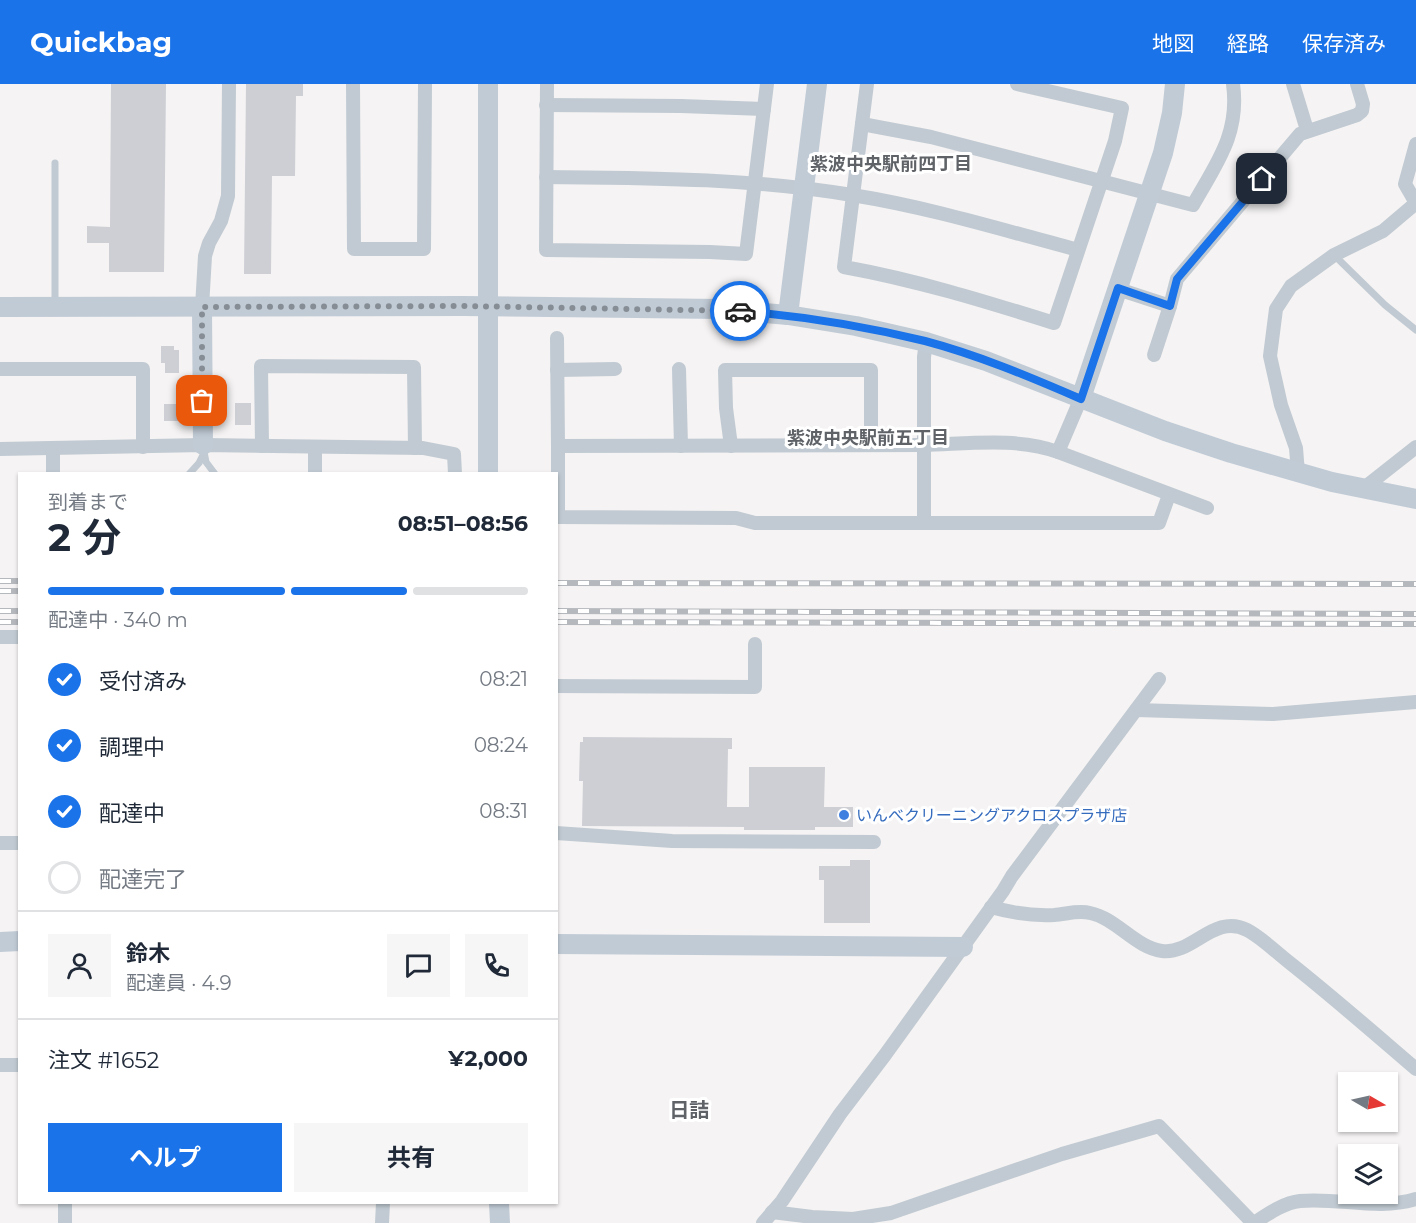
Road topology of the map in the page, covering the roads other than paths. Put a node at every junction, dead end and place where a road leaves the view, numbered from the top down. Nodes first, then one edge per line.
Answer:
1 (229, 84) edge
2 (353, 84) edge
3 (425, 84) edge
4 (488, 84) edge
5 (547, 84) edge
6 (767, 84) edge
7 (817, 84) edge
8 (867, 84) edge
9 (1017, 84) edge
10 (1175, 84) edge
11 (1233, 84) edge
12 (1293, 84) edge
13 (1357, 84) edge
14 (1060, 89) edge
15 (546, 105) junction
16 (764, 109) junction
17 (862, 124) junction
18 (1307, 130) junction
19 (1416, 144) edge
20 (55, 163) dead end
21 (546, 177) junction
22 (1101, 180) junction
23 (755, 182) junction
24 (804, 188) junction
25 (1150, 194) junction
26 (853, 195) junction
27 (1416, 203) edge
28 (1078, 250) junction
29 (1334, 255) junction
30 (1118, 288) junction
31 (1170, 306) junction
32 (0, 307) edge
33 (56, 307) junction
34 (202, 307) junction
35 (486, 307) junction
36 (788, 315) junction
37 (1416, 330) edge
38 (557, 338) dead end
39 (926, 342) junction
40 (1154, 355) dead end
41 (0, 369) edge
42 (615, 369) dead end
43 (679, 369) dead end
44 (557, 370) junction
45 (1081, 399) junction
46 (871, 445) junction
47 (924, 445) junction
48 (262, 446) junction
49 (558, 446) junction
50 (681, 446) junction
51 (731, 446) junction
52 (143, 447) junction
53 (315, 447) junction
54 (1416, 447) edge
55 (53, 448) junction
56 (415, 448) junction
57 (0, 449) edge
58 (203, 449) junction
59 (1059, 452) junction
60 (53, 472) edge
61 (191, 472) edge
62 (214, 472) edge
63 (315, 472) edge
64 (455, 472) edge
65 (488, 472) edge
66 (1298, 473) junction
67 (1364, 488) junction
68 (1168, 495) junction
69 (1416, 499) edge
70 (1207, 508) dead end
71 (924, 523) junction
72 (0, 637) edge
73 (18, 637) edge
74 (755, 644) dead end
75 (1159, 679) dead end
76 (558, 686) edge
77 (1416, 702) edge
78 (1136, 710) junction
79 (558, 833) edge
80 (874, 842) dead end
81 (0, 843) edge
82 (18, 843) edge
83 (991, 907) junction
84 (18, 941) edge
85 (0, 942) edge
86 (558, 944) edge
87 (963, 947) junction
88 (0, 1065) edge
89 (18, 1065) edge
90 (1416, 1069) edge
91 (1416, 1199) edge
92 (65, 1204) edge
93 (383, 1204) edge
94 (499, 1204) edge
95 (772, 1212) junction
96 (65, 1223) edge
97 (382, 1223) edge
98 (500, 1223) edge
99 (763, 1223) edge
100 (1253, 1223) edge

1 - 34 street
2 - 3 street
4 - 35 street
5 - 15 street
6 - 16 street
7 - 24 street
8 - 17 street
9 - 14 street
10 - 25 street
11 - 25 street
12 - 18 street
13 - 18 street
14 - 22 street
15 - 16 street
15 - 21 street
16 - 23 street
17 - 22 street
17 - 26 street
18 - 31 street
19 - 27 street
20 - 33 lane
21 - 23 street
21 - 23 street
22 - 25 street
22 - 28 street
23 - 24 street
24 - 26 street
24 - 36 street
25 - 30 street
26 - 28 street
26 - 28 street
27 - 29 street
29 - 37 lane
29 - 66 street
30 - 31 street
30 - 45 street
31 - 40 street
32 - 33 street
33 - 34 street
34 - 35 street
34 - 58 street
35 - 36 street
35 - 65 street
36 - 39 street
38 - 44 street
39 - 45 street
39 - 47 street
41 - 52 street
42 - 44 street
43 - 50 street
44 - 49 street
45 - 59 street
45 - 66 street
46 - 47 street
46 - 51 street
46 - 51 street
47 - 59 street
47 - 71 street
48 - 53 street
48 - 56 street
48 - 58 street
49 - 50 street
49 - 71 street
50 - 51 street
52 - 55 street
52 - 58 street
53 - 56 street
53 - 63 street
54 - 67 street
55 - 57 street
55 - 60 street
56 - 64 street
58 - 61 lane
58 - 62 lane
59 - 68 street
66 - 67 street
67 - 69 street
68 - 70 street
68 - 71 street
72 - 73 street
74 - 76 street
75 - 78 street
77 - 78 street
78 - 83 street
79 - 80 street
81 - 82 street
83 - 87 street
83 - 90 street
84 - 85 street
86 - 87 street
87 - 95 street
88 - 89 street
91 - 100 street
92 - 96 street
93 - 97 street
94 - 98 street
95 - 99 street
95 - 100 street

